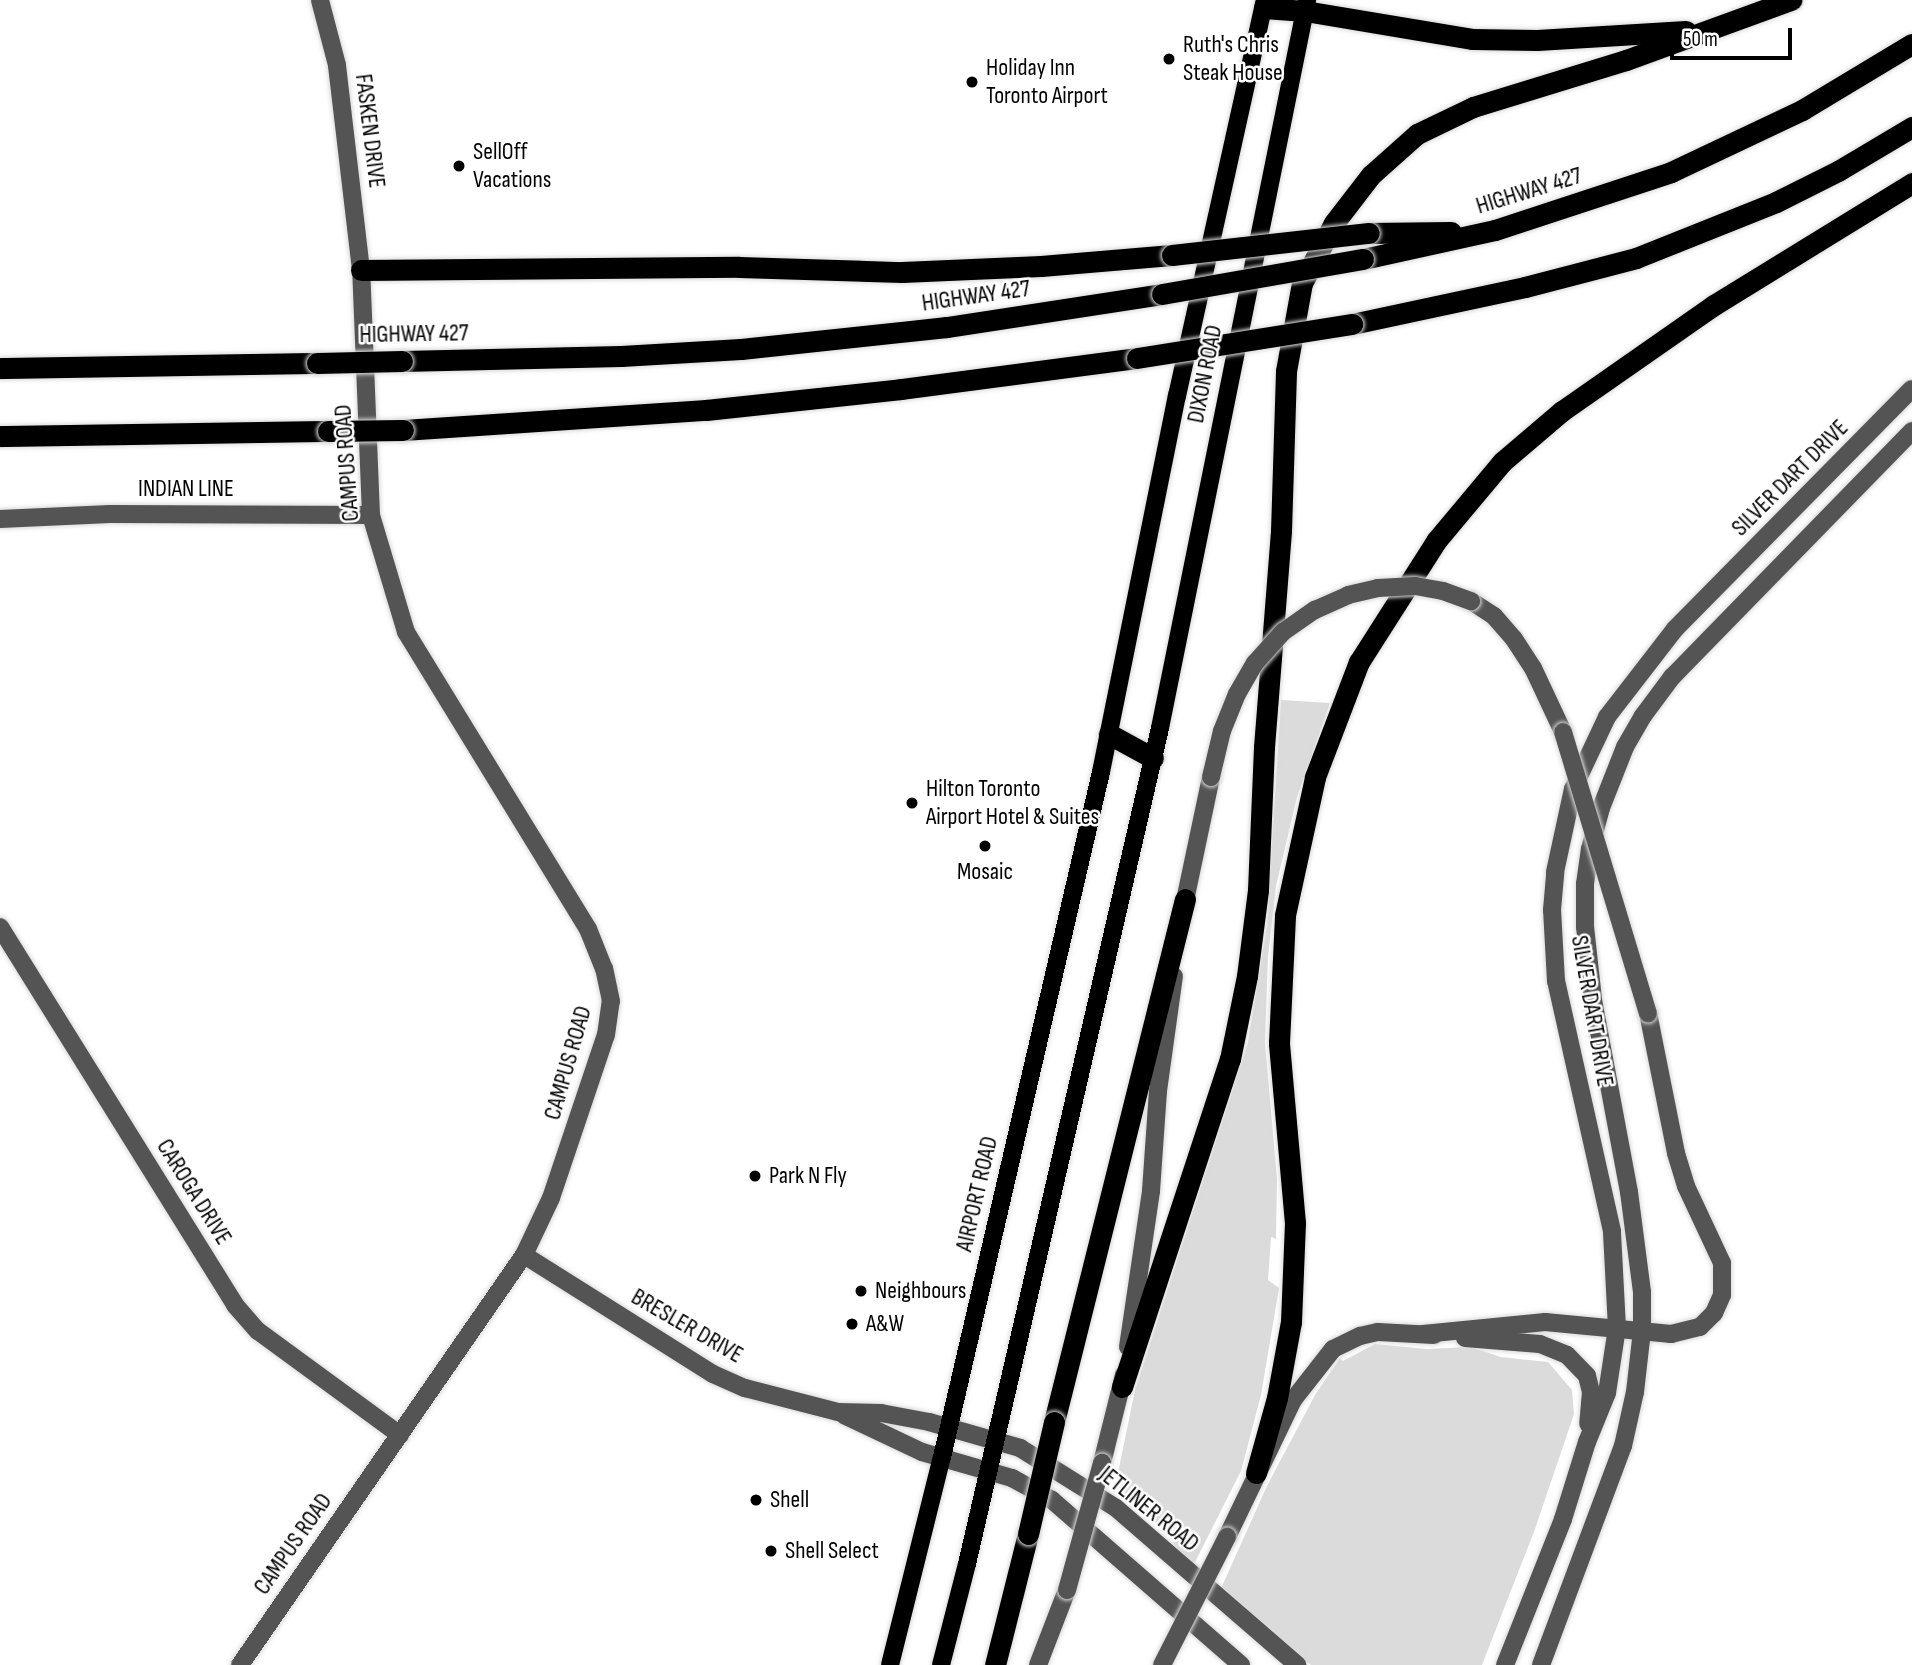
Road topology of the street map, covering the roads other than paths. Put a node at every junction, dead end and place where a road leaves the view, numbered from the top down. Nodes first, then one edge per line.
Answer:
1 (320, 0) edge
2 (1791, 0) edge
3 (1265, 4) edge
4 (1306, 5) edge
5 (1702, 30) junction
6 (1912, 44) edge
7 (1912, 127) edge
8 (1912, 183) edge
9 (1495, 230) junction
10 (361, 270) junction
11 (0, 368) edge
12 (1912, 389) edge
13 (1912, 430) edge
14 (0, 436) edge
15 (371, 515) junction
16 (0, 519) edge
17 (1109, 734) junction
18 (1153, 758) junction
19 (1185, 899) junction
20 (0, 927) edge
21 (524, 1255) junction
22 (1617, 1328) junction
23 (1642, 1331) junction
24 (1423, 1334) junction
25 (1122, 1387) junction
26 (838, 1412) junction
27 (949, 1426) junction
28 (400, 1435) junction
29 (996, 1440) junction
30 (1587, 1441) junction
31 (942, 1457) junction
32 (989, 1471) junction
33 (1256, 1473) junction
34 (1067, 1590) junction
35 (240, 1665) edge
36 (890, 1665) edge
37 (941, 1665) edge
38 (995, 1665) edge
39 (1038, 1665) edge
40 (1051, 1665) edge
41 (1162, 1665) edge
42 (1241, 1665) edge
43 (1297, 1665) edge
44 (1506, 1665) edge
45 (1541, 1665) edge

1 - 10 street, FASKEN DRIVE
2 - 5 highway
3 - 4 highway
3 - 17 main road, DIXON ROAD
4 - 5 highway
4 - 18 main road, DIXON ROAD
5 - 25 highway
6 - 9 highway, HIGHWAY 427
7 - 14 highway, bridge
8 - 33 highway
9 - 10 highway, bridge
9 - 11 highway, HIGHWAY 427, bridge
10 - 15 street, CAMPUS ROAD
12 - 22 street, SILVER DART DRIVE
13 - 23 street, SILVER DART DRIVE
15 - 16 street, INDIAN LINE
15 - 21 street, CAMPUS ROAD
17 - 18 highway
17 - 27 main road, AIRPORT ROAD
18 - 29 main road
19 - 23 street, bridge
19 - 25 street
19 - 38 highway, bridge
20 - 28 street, CAROGA DRIVE
21 - 26 street, BRESLER DRIVE
21 - 28 street, CAMPUS ROAD
22 - 23 street
22 - 24 street
22 - 30 street, SILVER DART DRIVE
23 - 45 street, SILVER DART DRIVE
24 - 30 street
24 - 33 street
25 - 34 street, bridge
26 - 27 street, BRESLER DRIVE
26 - 31 street, BRESLER DRIVE
27 - 29 street, JETLINER ROAD
27 - 31 main road, AIRPORT ROAD
28 - 35 street, CAMPUS ROAD
29 - 32 main road
29 - 43 street, JETLINER ROAD
30 - 44 street, SILVER DART DRIVE
31 - 32 street
31 - 36 main road, AIRPORT ROAD
32 - 37 main road
32 - 42 street
33 - 41 street, bridge
34 - 39 street
34 - 40 street

